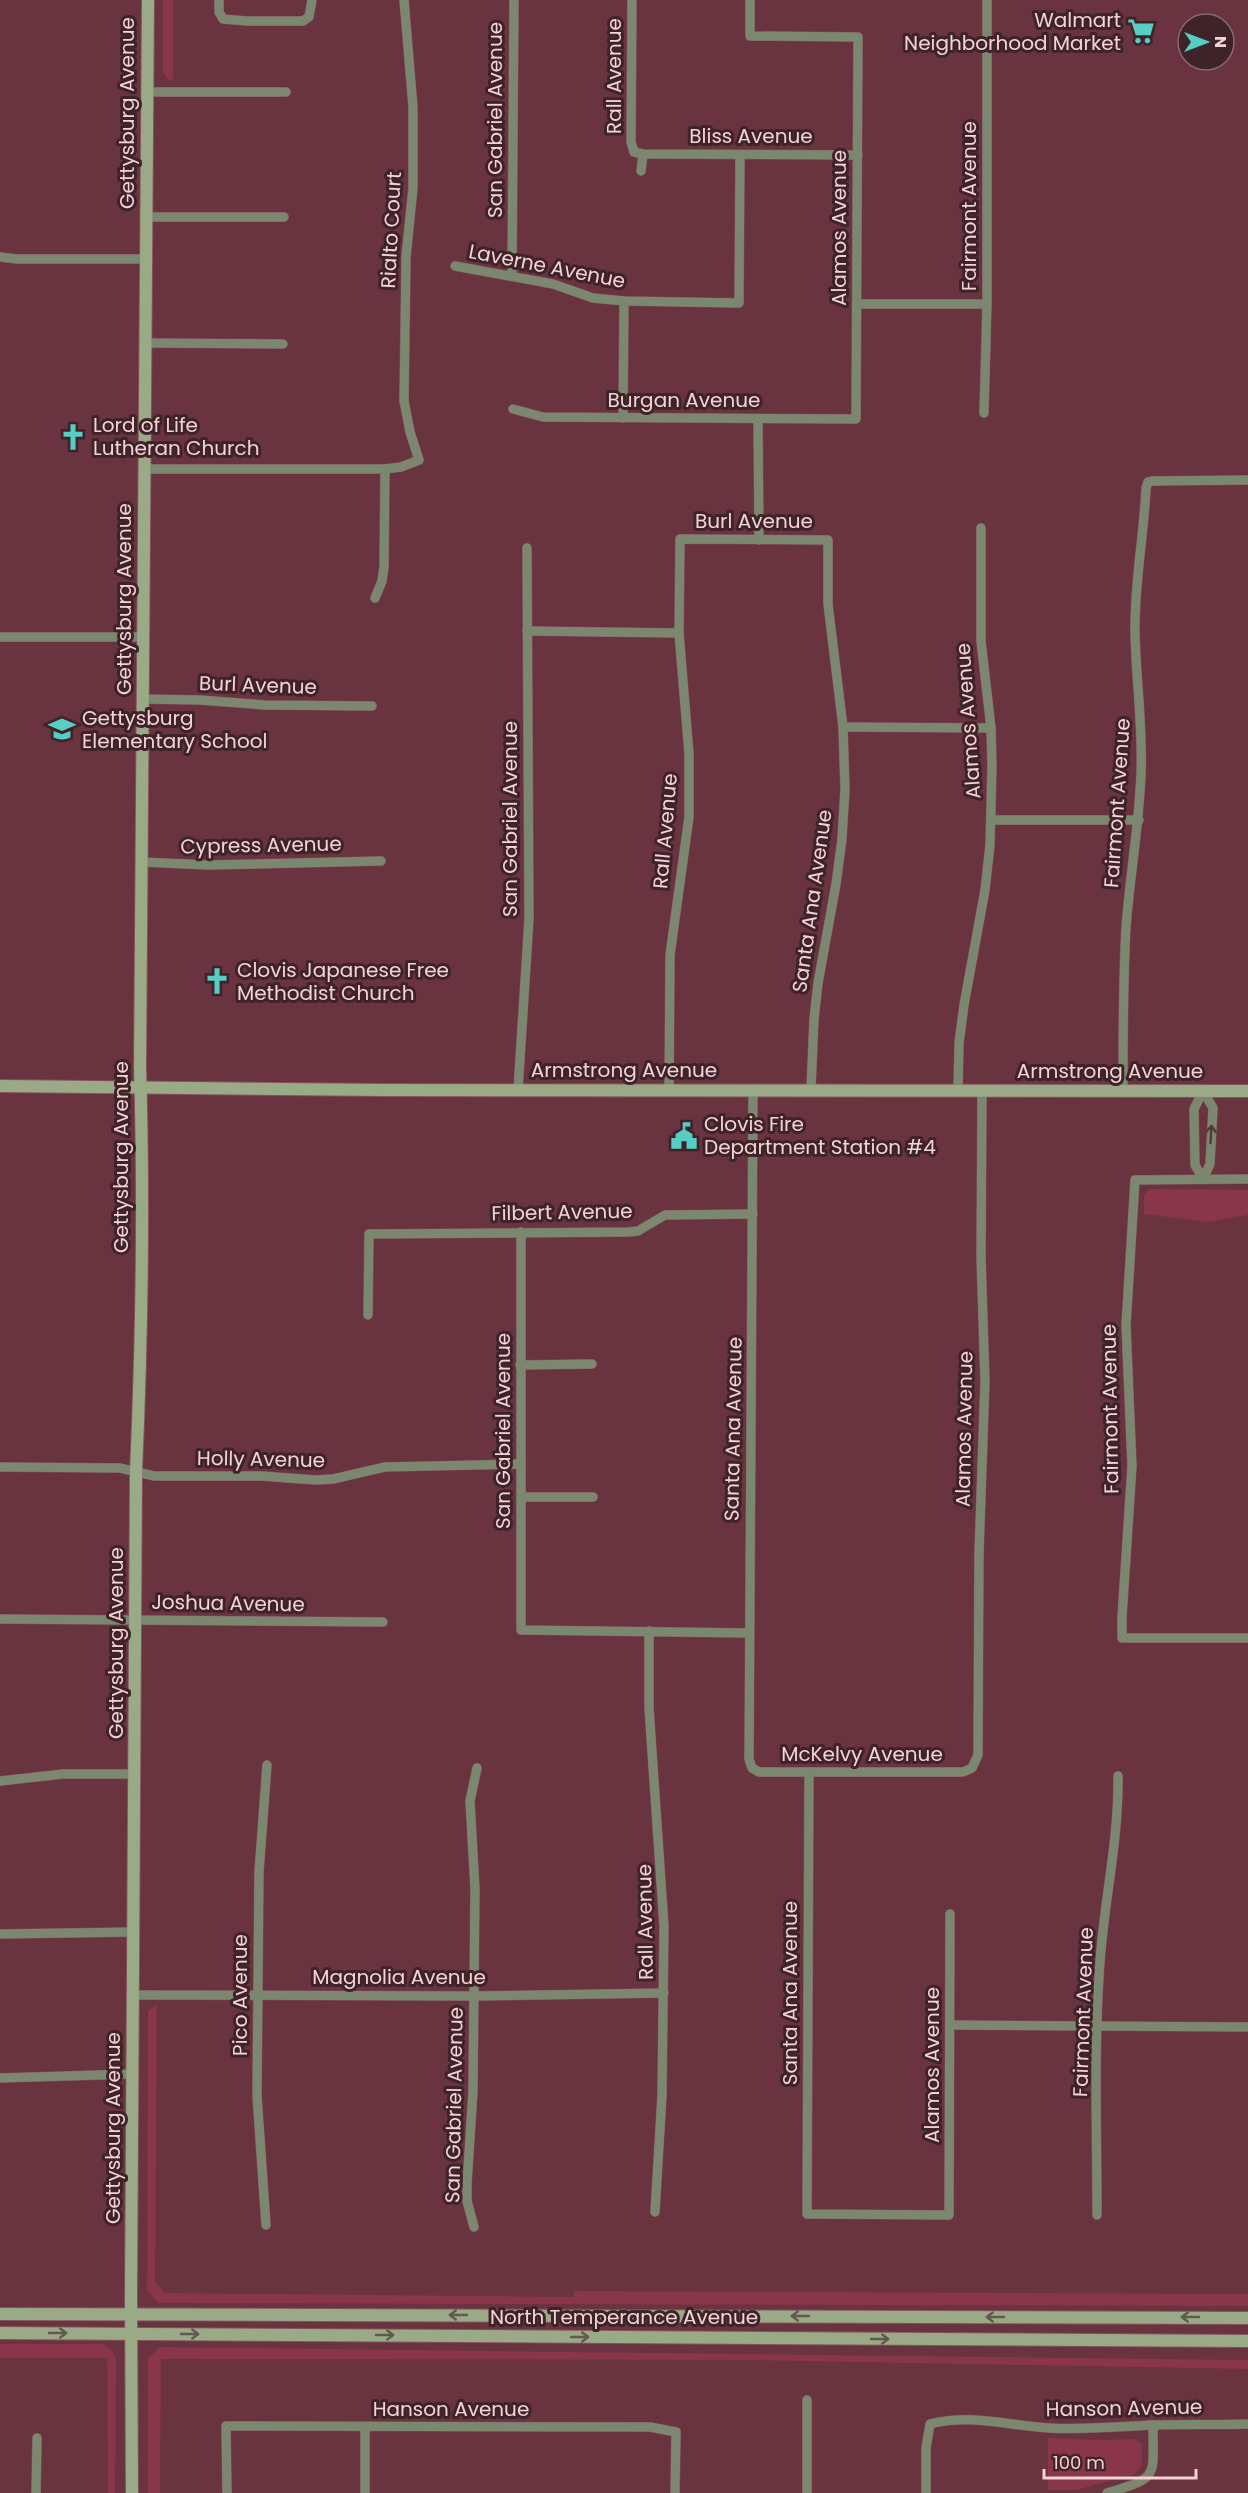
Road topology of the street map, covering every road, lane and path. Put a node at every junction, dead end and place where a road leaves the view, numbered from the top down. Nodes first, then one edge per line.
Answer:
1 (148, 0) edge
2 (219, 0) edge
3 (312, 0) edge
4 (404, 0) edge
5 (514, 0) edge
6 (632, 0) edge
7 (750, 0) edge
8 (987, 0) edge
9 (146, 92) junction
10 (286, 92) dead end
11 (638, 153) junction
12 (740, 154) junction
13 (858, 155) junction
14 (640, 171) dead end
15 (146, 217) junction
16 (284, 217) dead end
17 (0, 257) edge
18 (146, 259) junction
19 (455, 266) dead end
20 (512, 276) junction
21 (624, 302) junction
22 (857, 304) junction
23 (987, 304) junction
24 (145, 343) junction
25 (283, 344) dead end
26 (513, 408) dead end
27 (984, 413) dead end
28 (624, 418) junction
29 (758, 419) junction
30 (856, 419) joint
31 (144, 469) junction
32 (385, 469) junction
33 (1248, 480) edge
34 (981, 528) dead end
35 (680, 539) joint
36 (759, 540) junction
37 (828, 540) joint
38 (527, 548) dead end
39 (375, 598) dead end
40 (527, 632) junction
41 (679, 633) junction
42 (0, 637) edge
43 (143, 637) junction
44 (142, 699) junction
45 (372, 706) dead end
46 (843, 727) junction
47 (991, 728) junction
48 (991, 820) junction
49 (1138, 820) junction
50 (381, 861) dead end
51 (142, 862) junction
52 (0, 1086) edge
53 (140, 1087) junction
54 (753, 1089) junction
55 (811, 1089) junction
56 (518, 1090) junction
57 (669, 1090) junction
58 (958, 1090) junction
59 (982, 1090) junction
60 (1248, 1090) edge
61 (1123, 1091) junction
62 (1203, 1091) junction
63 (1203, 1179) junction
64 (1248, 1179) edge
65 (753, 1214) junction
66 (521, 1232) junction
67 (368, 1315) dead end
68 (592, 1364) dead end
69 (520, 1365) junction
70 (521, 1464) junction
71 (0, 1467) edge
72 (136, 1472) junction
73 (521, 1497) junction
74 (593, 1497) dead end
75 (0, 1619) edge
76 (136, 1620) junction
77 (383, 1622) dead end
78 (649, 1631) junction
79 (748, 1633) junction
80 (1248, 1638) edge
81 (267, 1765) dead end
82 (477, 1768) dead end
83 (752, 1768) joint
84 (972, 1768) joint
85 (809, 1772) junction
86 (135, 1774) junction
87 (1118, 1776) dead end
88 (0, 1781) edge
89 (950, 1914) dead end
90 (134, 1932) junction
91 (0, 1934) edge
92 (664, 1993) junction
93 (134, 1995) junction
94 (258, 1995) junction
95 (474, 1996) junction
96 (950, 2025) junction
97 (1098, 2026) junction
98 (1248, 2027) edge
99 (133, 2074) junction
100 (0, 2078) edge
101 (655, 2212) dead end
102 (949, 2215) joint
103 (1097, 2215) dead end
104 (266, 2225) dead end
105 (474, 2227) dead end
106 (131, 2313) junction
107 (0, 2314) edge
108 (1248, 2318) edge
109 (0, 2333) edge
110 (131, 2333) junction
111 (1248, 2341) edge
112 (807, 2400) dead end
113 (1248, 2424) edge
114 (1153, 2425) junction
115 (365, 2428) junction
116 (37, 2438) dead end
117 (36, 2493) edge
118 (132, 2493) edge
119 (227, 2493) edge
120 (364, 2493) edge
121 (675, 2493) edge
122 (807, 2493) edge
123 (926, 2493) edge
124 (1107, 2493) edge

1 - 9 street, Gettysburg Avenue
2 - 3 street
4 - 32 street, Rialto Court
5 - 20 street, San Gabriel Avenue
6 - 11 street, Rall Avenue
7 - 13 street, Alamos Avenue
8 - 23 street, Fairmont Avenue
9 - 10 street
9 - 15 street, Gettysburg Avenue
11 - 12 street, Bliss Avenue
11 - 14 street
12 - 13 street, Bliss Avenue
12 - 21 street, Laverne Avenue
13 - 22 street, Alamos Avenue
15 - 16 street
15 - 18 street, Gettysburg Avenue
17 - 18 street
18 - 24 street, Gettysburg Avenue
19 - 20 street, Laverne Avenue
20 - 21 street, Laverne Avenue
21 - 28 street
22 - 23 street
22 - 30 street, Alamos Avenue
23 - 27 street, Fairmont Avenue
24 - 25 street
24 - 31 street, Gettysburg Avenue
26 - 28 street, Burgan Avenue
28 - 29 street, Burgan Avenue
29 - 30 street, Burgan Avenue
29 - 36 street
31 - 32 street
31 - 43 street, Gettysburg Avenue
32 - 39 street
33 - 49 street, Fairmont Avenue
34 - 47 street, Alamos Avenue
35 - 36 street, Burl Avenue
35 - 41 street, Rall Avenue
36 - 37 street, Burl Avenue
37 - 46 street, Santa Ana Avenue
38 - 40 street, San Gabriel Avenue
40 - 41 street
40 - 56 street, San Gabriel Avenue
41 - 57 street, Rall Avenue
42 - 43 street
43 - 44 street, Gettysburg Avenue
44 - 45 street, Burl Avenue
44 - 51 street, Gettysburg Avenue
46 - 47 street
46 - 55 street, Santa Ana Avenue
47 - 48 street, Alamos Avenue
48 - 49 street
48 - 58 street, Alamos Avenue
49 - 61 street, Fairmont Avenue
50 - 51 street, Cypress Avenue
51 - 53 street, Gettysburg Avenue
52 - 53 street, Armstrong Avenue
53 - 56 street, Armstrong Avenue
53 - 72 street, Gettysburg Avenue
54 - 55 street, Armstrong Avenue
54 - 57 street, Armstrong Avenue
54 - 65 street, Santa Ana Avenue
55 - 58 street, Armstrong Avenue
56 - 57 street, Armstrong Avenue
58 - 59 street, Armstrong Avenue
59 - 61 street, Armstrong Avenue
59 - 84 street, Alamos Avenue
60 - 62 street, Armstrong Avenue
61 - 62 street, Armstrong Avenue
62 - 63 street
63 -> 62 street
63 - 64 street
63 - 80 street, Fairmont Avenue
65 - 66 street, Filbert Avenue
65 - 79 street, Santa Ana Avenue
66 - 67 street, Filbert Avenue
66 - 69 street, San Gabriel Avenue
68 - 69 street
69 - 70 street, San Gabriel Avenue
70 - 72 street, Holly Avenue
70 - 73 street, San Gabriel Avenue
71 - 72 street, Holly Avenue
72 - 76 street, Gettysburg Avenue
73 - 74 street
73 - 78 street, San Gabriel Avenue
75 - 76 street, Joshua Avenue
76 - 77 street, Joshua Avenue
76 - 86 street, Gettysburg Avenue
78 - 79 street
78 - 92 street, Rall Avenue
79 - 83 street, Santa Ana Avenue
81 - 94 street, Pico Avenue
82 - 95 street, San Gabriel Avenue
83 - 85 street, McKelvy Avenue
84 - 85 street, McKelvy Avenue
85 - 102 street, Santa Ana Avenue
86 - 88 street
86 - 90 street, Gettysburg Avenue
87 - 97 street, Fairmont Avenue
89 - 96 street, Alamos Avenue
90 - 91 street
90 - 93 street, Gettysburg Avenue
92 - 95 street, Magnolia Avenue
92 - 101 street, Rall Avenue
93 - 94 street, Magnolia Avenue
93 - 99 street, Gettysburg Avenue
94 - 95 street, Magnolia Avenue
94 - 104 street, Pico Avenue
95 - 105 street, San Gabriel Avenue
96 - 97 street
96 - 102 street, Alamos Avenue
97 - 98 street
97 - 103 street, Fairmont Avenue
99 - 100 street
99 - 106 street, Gettysburg Avenue
106 - 107 street, North Temperance Avenue
108 -> 106 street, North Temperance Avenue
106 - 110 street, Gettysburg Avenue
109 -> 110 street, North Temperance Avenue
110 -> 111 street, North Temperance Avenue
110 - 118 street, Gettysburg Avenue
112 - 122 street
113 - 114 street, Hanson Avenue
114 - 123 street, Hanson Avenue
114 - 124 street
115 - 119 street, Hanson Avenue
115 - 120 street
115 - 121 street, Hanson Avenue
116 - 117 street

